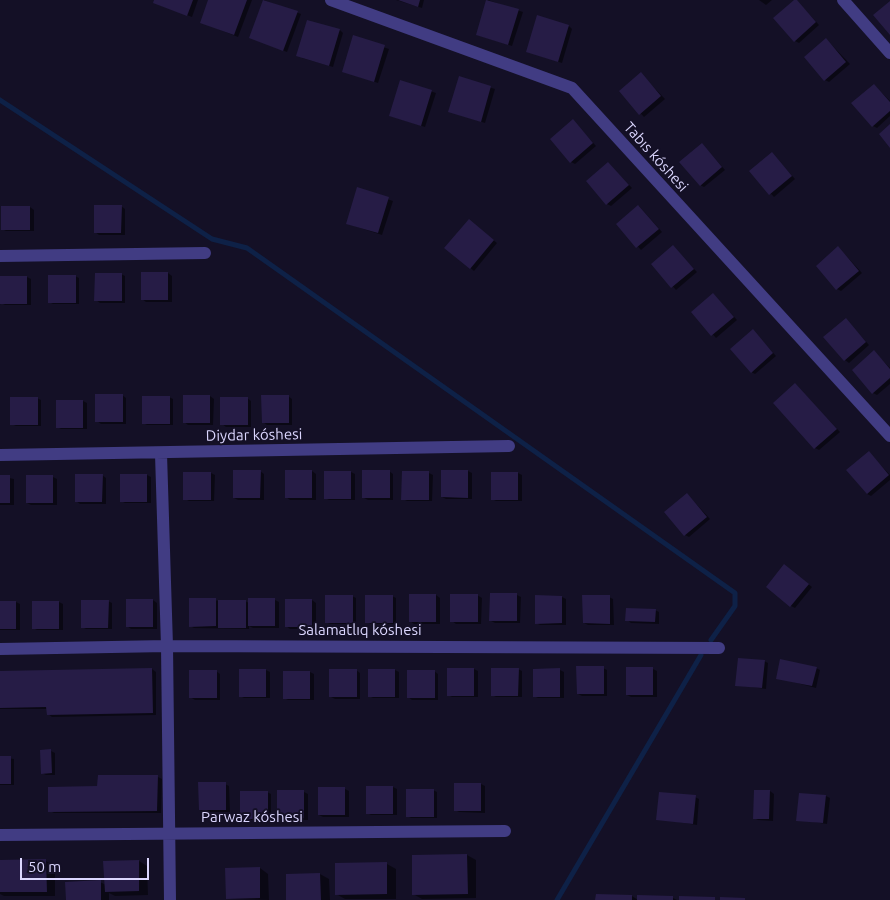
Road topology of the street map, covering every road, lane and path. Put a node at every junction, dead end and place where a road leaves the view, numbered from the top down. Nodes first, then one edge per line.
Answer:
1 (331, 0) edge
2 (842, 0) edge
3 (890, 53) edge
4 (205, 253) dead end
5 (0, 256) edge
6 (890, 436) edge
7 (509, 446) dead end
8 (161, 454) junction
9 (0, 456) edge
10 (167, 646) junction
11 (0, 648) edge
12 (719, 648) dead end
13 (505, 832) dead end
14 (169, 834) junction
15 (0, 835) edge
16 (170, 900) edge

1 - 6 street, Tabıs kóshesi
2 - 3 street
4 - 5 street
7 - 8 street, Diydar kóshesi
8 - 9 street, Diydar kóshesi
8 - 10 street
10 - 11 street, Salamatlıq kóshesi
10 - 12 street, Salamatlıq kóshesi
10 - 14 street
13 - 14 street, Parwaz kóshesi
14 - 15 street, Parwaz kóshesi
14 - 16 street

